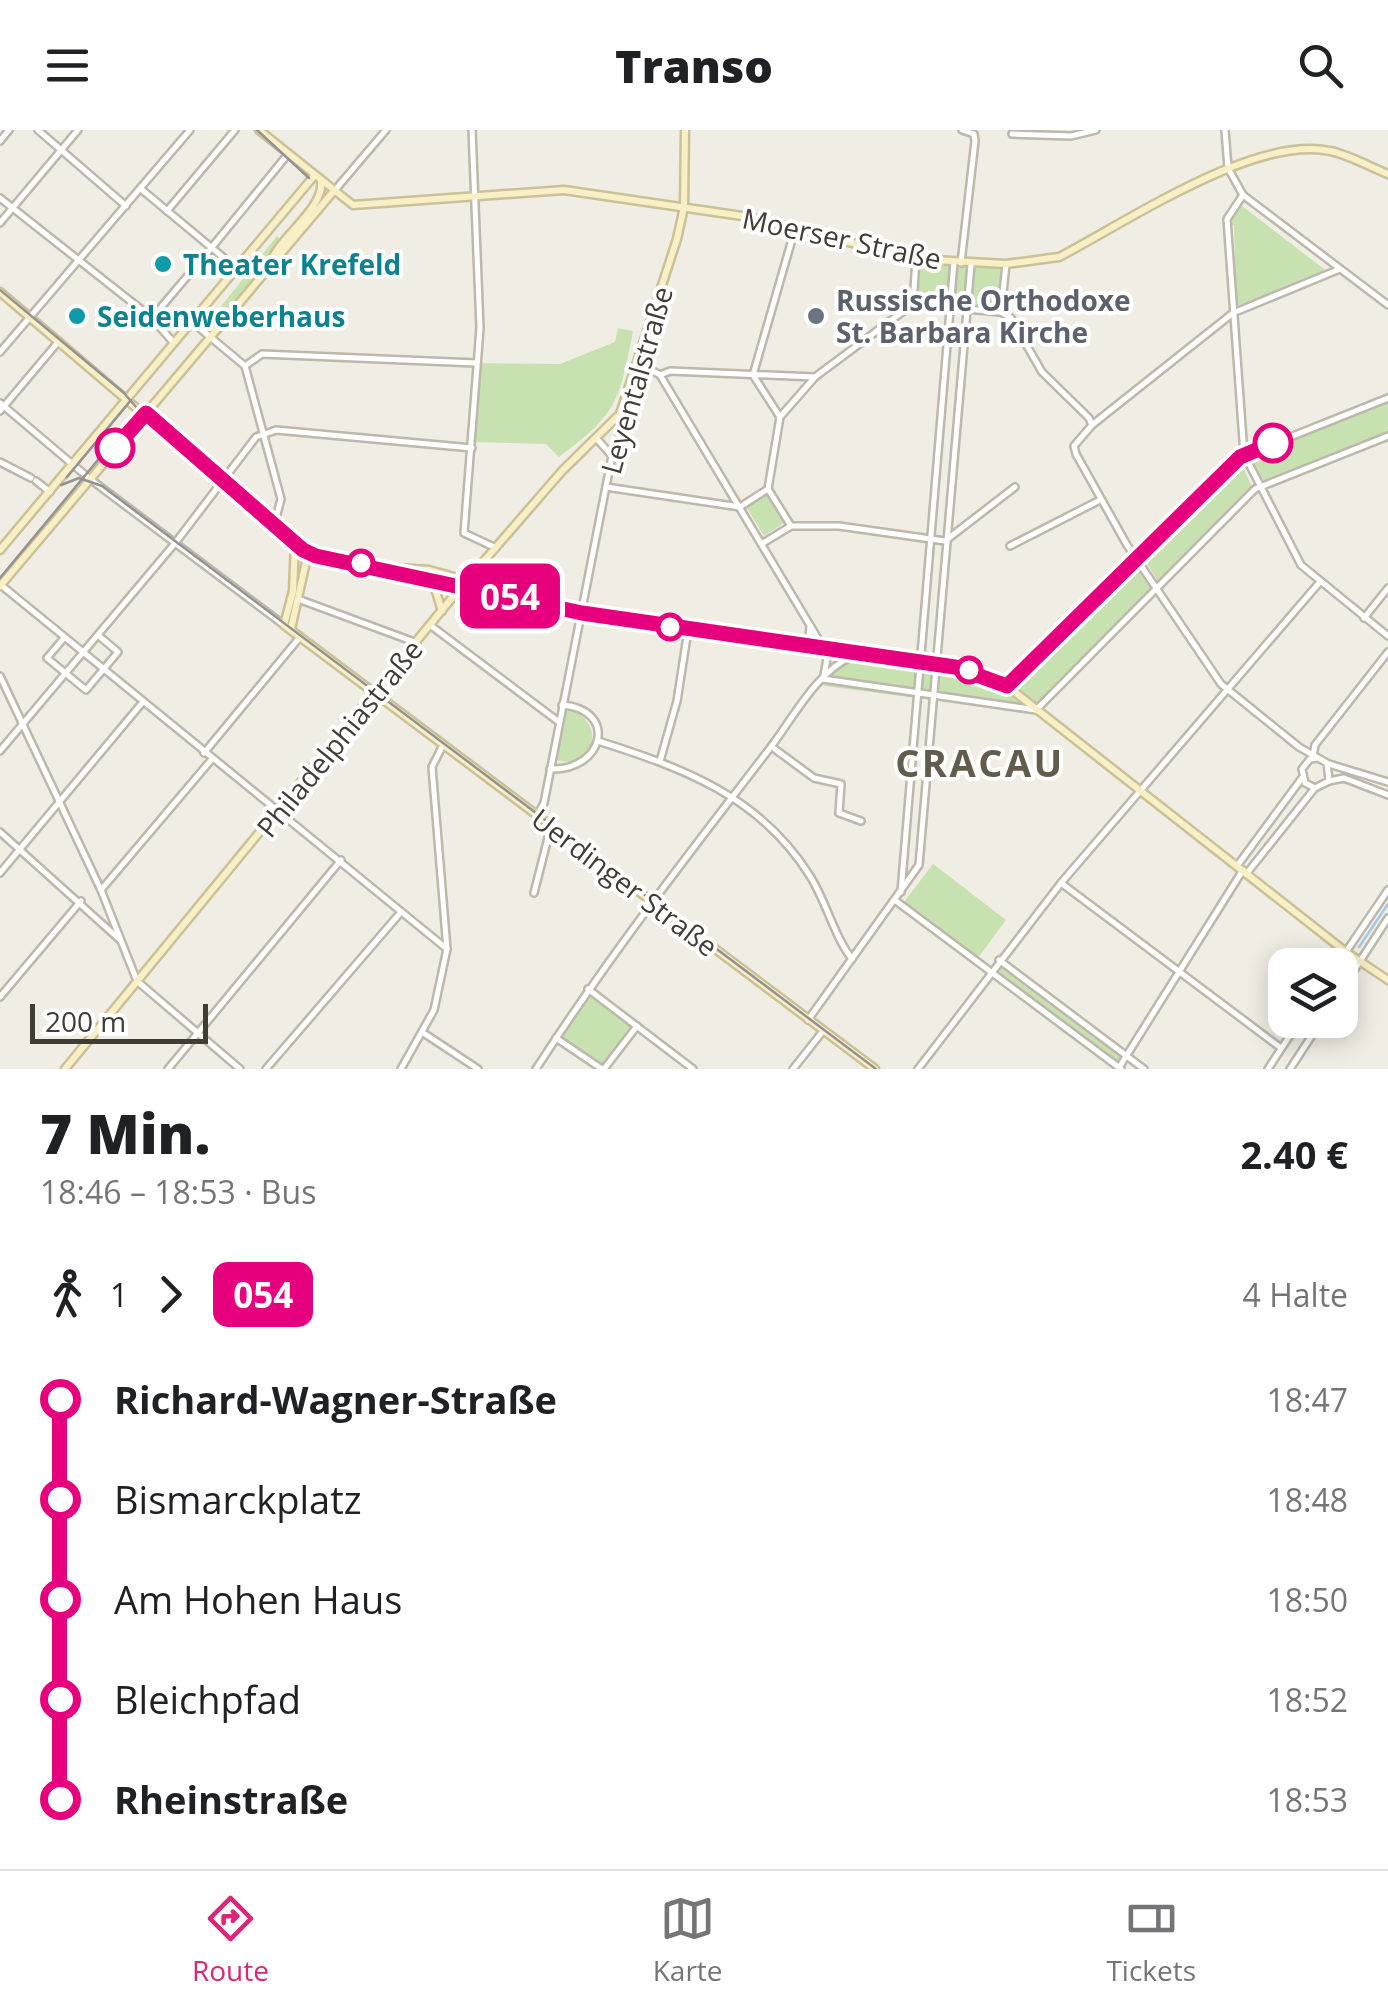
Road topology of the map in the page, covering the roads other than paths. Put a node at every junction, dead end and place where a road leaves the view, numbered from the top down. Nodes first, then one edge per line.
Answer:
1 (9, 130) edge
2 (38, 130) edge
3 (78, 130) edge
4 (190, 130) edge
5 (235, 130) edge
6 (259, 130) edge
7 (386, 130) edge
8 (472, 130) edge
9 (685, 130) edge
10 (962, 130) edge
11 (1096, 130) edge
12 (1225, 130) edge
13 (1012, 134) dead end
14 (0, 141) edge
15 (61, 150) junction
16 (288, 154) junction
17 (1228, 168) junction
18 (1388, 174) edge
19 (317, 179) junction
20 (141, 189) junction
21 (333, 192) junction
22 (1243, 195) junction
23 (0, 198) edge
24 (474, 200) junction
25 (126, 206) junction
26 (684, 207) junction
27 (12, 208) junction
28 (167, 210) junction
29 (0, 222) edge
30 (795, 229) junction
31 (210, 250) junction
32 (916, 259) junction
33 (201, 260) dead end
34 (79, 262) junction
35 (958, 263) junction
36 (971, 264) junction
37 (1006, 264) junction
38 (269, 267) junction
39 (236, 268) junction
40 (1340, 269) junction
41 (0, 292) edge
42 (913, 304) junction
43 (1388, 306) edge
44 (949, 308) junction
45 (966, 309) junction
46 (1001, 312) junction
47 (1233, 313) junction
48 (29, 316) junction
49 (152, 318) junction
50 (191, 320) junction
51 (211, 336) junction
52 (59, 340) junction
53 (173, 342) junction
54 (0, 352) edge
55 (636, 362) junction
56 (476, 363) junction
57 (244, 366) junction
58 (660, 375) junction
59 (753, 375) junction
60 (816, 377) junction
61 (128, 397) junction
62 (1388, 398) edge
63 (1, 407) edge
64 (146, 413) junction
65 (620, 414) junction
66 (780, 417) junction
67 (1092, 425) junction
68 (262, 433) junction
69 (1388, 436) edge
70 (597, 438) junction
71 (472, 448) junction
72 (1244, 454) junction
73 (612, 456) junction
74 (0, 462) edge
75 (71, 465) junction
76 (224, 479) junction
77 (90, 480) junction
78 (1262, 485) junction
79 (606, 487) junction
80 (1015, 487) dead end
81 (768, 490) junction
82 (50, 492) junction
83 (1101, 500) junction
84 (740, 507) junction
85 (274, 522) junction
86 (791, 526) junction
87 (929, 539) junction
88 (945, 540) junction
89 (295, 542) junction
90 (175, 543) junction
91 (763, 543) junction
92 (1010, 546) dead end
93 (496, 548) junction
94 (0, 550) edge
95 (308, 553) junction
96 (1138, 558) junction
97 (486, 559) junction
98 (381, 567) junction
99 (432, 581) junction
100 (1320, 583) junction
101 (464, 584) junction
102 (0, 585) edge
103 (1158, 587) junction
104 (1388, 588) edge
105 (496, 589) junction
106 (514, 596) junction
107 (298, 599) junction
108 (442, 611) junction
109 (582, 613) junction
110 (1364, 618) junction
111 (810, 623) junction
112 (430, 625) junction
113 (288, 627) junction
114 (688, 630) junction
115 (98, 636) junction
116 (1388, 636) edge
117 (300, 637) junction
118 (64, 638) junction
119 (417, 643) junction
120 (798, 647) junction
121 (824, 651) junction
122 (1388, 652) edge
123 (84, 654) junction
124 (853, 656) junction
125 (920, 664) junction
126 (934, 664) junction
127 (104, 670) junction
128 (67, 674) junction
129 (0, 676) edge
130 (823, 679) junction
131 (1007, 686) junction
132 (1226, 690) junction
133 (376, 694) junction
134 (918, 694) junction
135 (932, 696) junction
136 (142, 702) junction
137 (562, 706) junction
138 (1036, 710) junction
139 (559, 722) junction
140 (22, 725) junction
141 (598, 741) junction
142 (443, 745) junction
143 (772, 747) junction
144 (0, 751) edge
145 (204, 753) junction
146 (1316, 757) junction
147 (213, 758) junction
148 (660, 761) junction
149 (1327, 763) junction
150 (550, 769) junction
151 (910, 775) junction
152 (927, 776) junction
153 (1302, 778) junction
154 (1328, 781) junction
155 (1388, 782) edge
156 (1315, 788) junction
157 (1141, 790) junction
158 (1388, 794) edge
159 (733, 796) junction
160 (59, 802) junction
161 (280, 810) junction
162 (537, 816) junction
163 (861, 822) dead end
164 (551, 826) junction
165 (0, 832) edge
166 (20, 849) junction
167 (341, 860) junction
168 (1242, 869) junction
169 (0, 873) edge
170 (1061, 883) junction
171 (101, 890) junction
172 (1388, 890) edge
173 (534, 893) dead end
174 (899, 898) junction
175 (81, 901) junction
176 (653, 903) junction
177 (402, 911) junction
178 (1388, 918) edge
179 (120, 941) junction
180 (447, 948) junction
181 (1341, 948) edge
182 (1349, 948) edge
183 (852, 959) junction
184 (1000, 960) junction
185 (1360, 962) junction
186 (1358, 965) edge
187 (991, 971) junction
188 (1181, 973) junction
189 (1388, 980) edge
190 (137, 982) junction
191 (588, 989) junction
192 (0, 997) edge
193 (808, 1020) junction
194 (637, 1026) junction
195 (824, 1031) junction
196 (422, 1032) junction
197 (198, 1034) junction
198 (556, 1038) junction
199 (1288, 1038) edge
200 (1310, 1038) edge
201 (1282, 1048) junction
202 (1127, 1056) junction
203 (1292, 1066) edge
204 (1119, 1068) edge
205 (65, 1069) edge
206 (168, 1069) edge
207 (240, 1069) edge
208 (266, 1069) edge
209 (402, 1069) edge
210 (478, 1069) edge
211 (536, 1069) edge
212 (603, 1069) edge
213 (693, 1069) edge
214 (794, 1069) edge
215 (875, 1069) edge
216 (918, 1069) edge
217 (1144, 1069) edge
218 (1268, 1069) edge
219 (1301, 1069) edge

1 - 14 street
2 - 15 street
3 - 15 street
4 - 20 street
5 - 28 street
6 - 16 street
7 - 21 street
8 - 24 street
9 - 26 street, Leyentalstraße
10 - 35 street
11 - 13 street
12 - 17 street
15 - 25 street
15 - 27 street
16 - 19 street
16 - 31 street
17 - 18 street, Moerser Straße
17 - 22 street
17 - 37 street, Moerser Straße
19 - 21 street
19 - 38 street
19 - 39 street
20 - 25 street
20 - 28 street
21 - 24 street, Moerser Straße
21 - 38 street
22 - 40 street
22 - 47 street
23 - 27 street
24 - 26 street, Moerser Straße
24 - 56 street
25 - 34 street
26 - 30 street, Moerser Straße
26 - 55 street, Leyentalstraße
27 - 29 street
27 - 34 street
28 - 31 street
30 - 32 street, Moerser Straße
30 - 59 street
31 - 39 street
32 - 35 street, Moerser Straße
32 - 42 street
33 - 49 street
34 - 48 street
34 - 49 street
35 - 36 street, Moerser Straße
35 - 44 street
36 - 37 street, Moerser Straße
36 - 45 street
37 - 46 street
38 - 51 street
39 - 50 street
40 - 43 street
40 - 47 street
41 - 48 street
42 - 44 street
42 - 60 street
44 - 45 street
44 - 87 street
45 - 46 street
45 - 88 street
46 - 67 street
47 - 67 street
47 - 72 street
48 - 52 street
48 - 54 street
49 - 53 street
50 - 51 street
50 - 53 street
51 - 57 street
51 - 64 street
52 - 61 street
52 - 63 street
53 - 61 street
55 - 58 street
55 - 65 street, Leyentalstraße
56 - 57 street
56 - 71 street
57 - 68 street
58 - 59 street
58 - 84 street
59 - 60 street
59 - 66 street
60 - 66 street
61 - 64 street
61 - 75 street
62 - 72 street
63 - 75 street
64 - 76 street
64 - 77 street
65 - 70 street, Philadelphiastraße
65 - 73 street, Leyentalstraße
66 - 81 street
67 - 83 street
68 - 71 street
68 - 76 street
68 - 85 street
69 - 78 street
70 - 73 street
70 - 93 street, Philadelphiastraße
71 - 93 street
72 - 78 street
72 - 96 street
73 - 79 street, Leyentalstraße
74 - 82 street
75 - 77 street
75 - 82 street
76 - 85 street
76 - 90 street
77 - 90 street
77 - 102 street
78 - 100 street
78 - 103 street
79 - 84 street
79 - 109 street, Leyentalstraße
80 - 88 street
81 - 84 street
81 - 86 street
82 - 94 street
83 - 92 street
83 - 96 street
84 - 91 street
85 - 89 street
86 - 87 street
86 - 91 street
87 - 88 street
87 - 125 street
88 - 126 street
89 - 95 street
89 - 113 street
90 - 113 street
90 - 115 street
91 - 111 street
93 - 97 street, Philadelphiastraße
95 - 98 street
95 - 107 street
96 - 103 street
96 - 131 street
97 - 101 street, Philadelphiastraße
97 - 105 street
98 - 99 street
98 - 101 street
99 - 101 street
99 - 108 street
100 - 110 street
100 - 132 street
101 - 105 street
101 - 106 street
101 - 108 street, Philadelphiastraße
102 - 118 street
103 - 132 street
103 - 138 street
104 - 110 street
105 - 106 street
106 - 109 street
107 - 113 street
107 - 119 street
108 - 112 street, Philadelphiastraße
109 - 114 street
109 - 137 street, Leyentalstraße
110 - 116 street
111 - 120 street
111 - 121 street
112 - 119 street, Philadelphiastraße
112 - 139 street
113 - 117 street, Uerdinger Straße
114 - 120 street
114 - 148 street
115 - 123 street
115 - 127 street
117 - 133 street, Uerdinger Straße
117 - 145 street
118 - 123 street
118 - 128 street
119 - 133 street, Philadelphiastraße
120 - 121 street
121 - 124 street
121 - 130 street
122 - 146 street
123 - 127 street
123 - 128 street
124 - 125 street
124 - 130 street
125 - 126 street
125 - 134 street
126 - 131 street
126 - 135 street
127 - 128 street
127 - 136 street
128 - 140 street
129 - 140 street
130 - 134 street
130 - 143 street
131 - 138 street
132 - 146 street
132 - 157 street
133 - 142 street, Uerdinger Straße
133 - 161 street, Philadelphiastraße
134 - 135 street
134 - 151 street
135 - 138 street
135 - 152 street
136 - 145 street
136 - 160 street
137 - 139 street, Leyentalstraße
137 - 141 street
138 - 157 street
139 - 150 street, Leyentalstraße
140 - 144 street
140 - 160 street
141 - 148 street
141 - 150 street
142 - 162 street, Uerdinger Straße
142 - 180 street
143 - 159 street
143 - 163 street
145 - 147 street
146 - 149 street
146 - 153 street
147 - 161 street
147 - 171 street
148 - 159 street
149 - 154 street
149 - 155 street
150 - 162 street, Leyentalstraße
151 - 152 street
151 - 174 street
152 - 174 street
153 - 156 street
153 - 168 street
154 - 156 street
154 - 158 street
156 - 168 street
157 - 168 street
157 - 170 street
159 - 176 street
159 - 183 street
160 - 166 street
160 - 171 street
161 - 167 street
161 - 190 street, Philadelphiastraße
162 - 164 street, Uerdinger Straße
164 - 173 street
164 - 176 street, Uerdinger Straße
165 - 166 street
166 - 169 street
166 - 175 street
167 - 177 street
167 - 197 street
168 - 181 street
168 - 188 street
170 - 184 street
170 - 188 street
171 - 179 street
172 - 182 street
174 - 183 street
174 - 187 street
175 - 179 street
175 - 192 street
176 - 191 street
176 - 193 street, Uerdinger Straße
177 - 180 street
177 - 208 street
178 - 185 street
179 - 190 street
180 - 196 street
183 - 193 street
184 - 187 street
184 - 202 street
185 - 186 street
185 - 189 street
187 - 204 street
187 - 216 street
188 - 201 street
188 - 202 street
190 - 197 street
190 - 205 street, Philadelphiastraße
191 - 194 street
191 - 198 street
193 - 195 street, Uerdinger Straße
194 - 212 street
194 - 213 street
195 - 214 street
195 - 215 street, Uerdinger Straße
196 - 209 street
196 - 210 street
197 - 206 street
197 - 207 street
198 - 211 street
198 - 212 street
199 - 201 street
200 - 203 street
201 - 218 street
202 - 204 street
202 - 217 street
203 - 219 street

